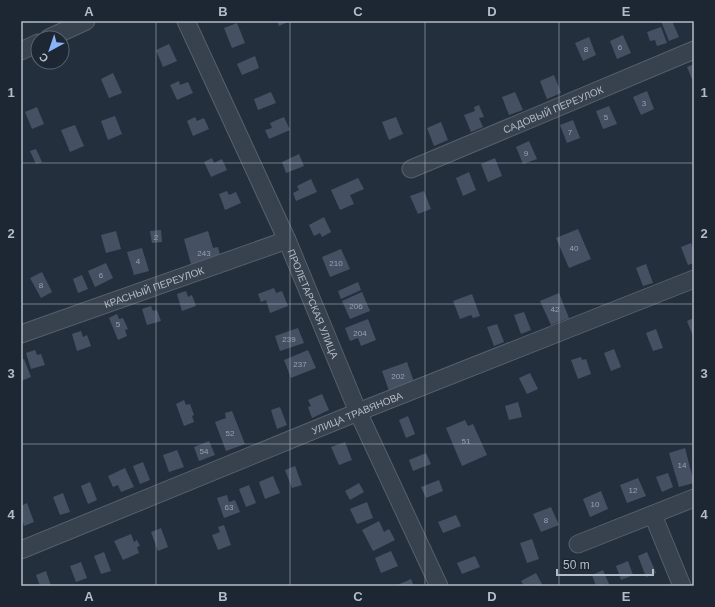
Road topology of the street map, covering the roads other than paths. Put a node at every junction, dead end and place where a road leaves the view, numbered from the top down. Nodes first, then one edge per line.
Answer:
1 (86, 21) edge
2 (186, 21) edge
3 (66, 30) edge
4 (694, 50) edge
5 (411, 169) dead end
6 (287, 240) junction
7 (694, 279) edge
8 (21, 334) edge
9 (358, 412) junction
10 (694, 498) edge
11 (653, 515) junction
12 (578, 544) dead end
13 (21, 550) edge
14 (439, 586) edge
15 (682, 586) edge

1 - 3 street
2 - 6 street, ПРОЛЕТАРСКАЯ УЛИЦА
4 - 5 street, САДОВЫЙ ПЕРЕУЛОК
6 - 8 street, КРАСНЫЙ ПЕРЕУЛОК
6 - 9 street, ПРОЛЕТАРСКАЯ УЛИЦА
7 - 9 street, УЛИЦА ТРАВЯНОВА
9 - 13 street, УЛИЦА ТРАВЯНОВА
9 - 14 street, ПРОЛЕТАРСКАЯ УЛИЦА
10 - 11 street
11 - 12 street
11 - 15 street

